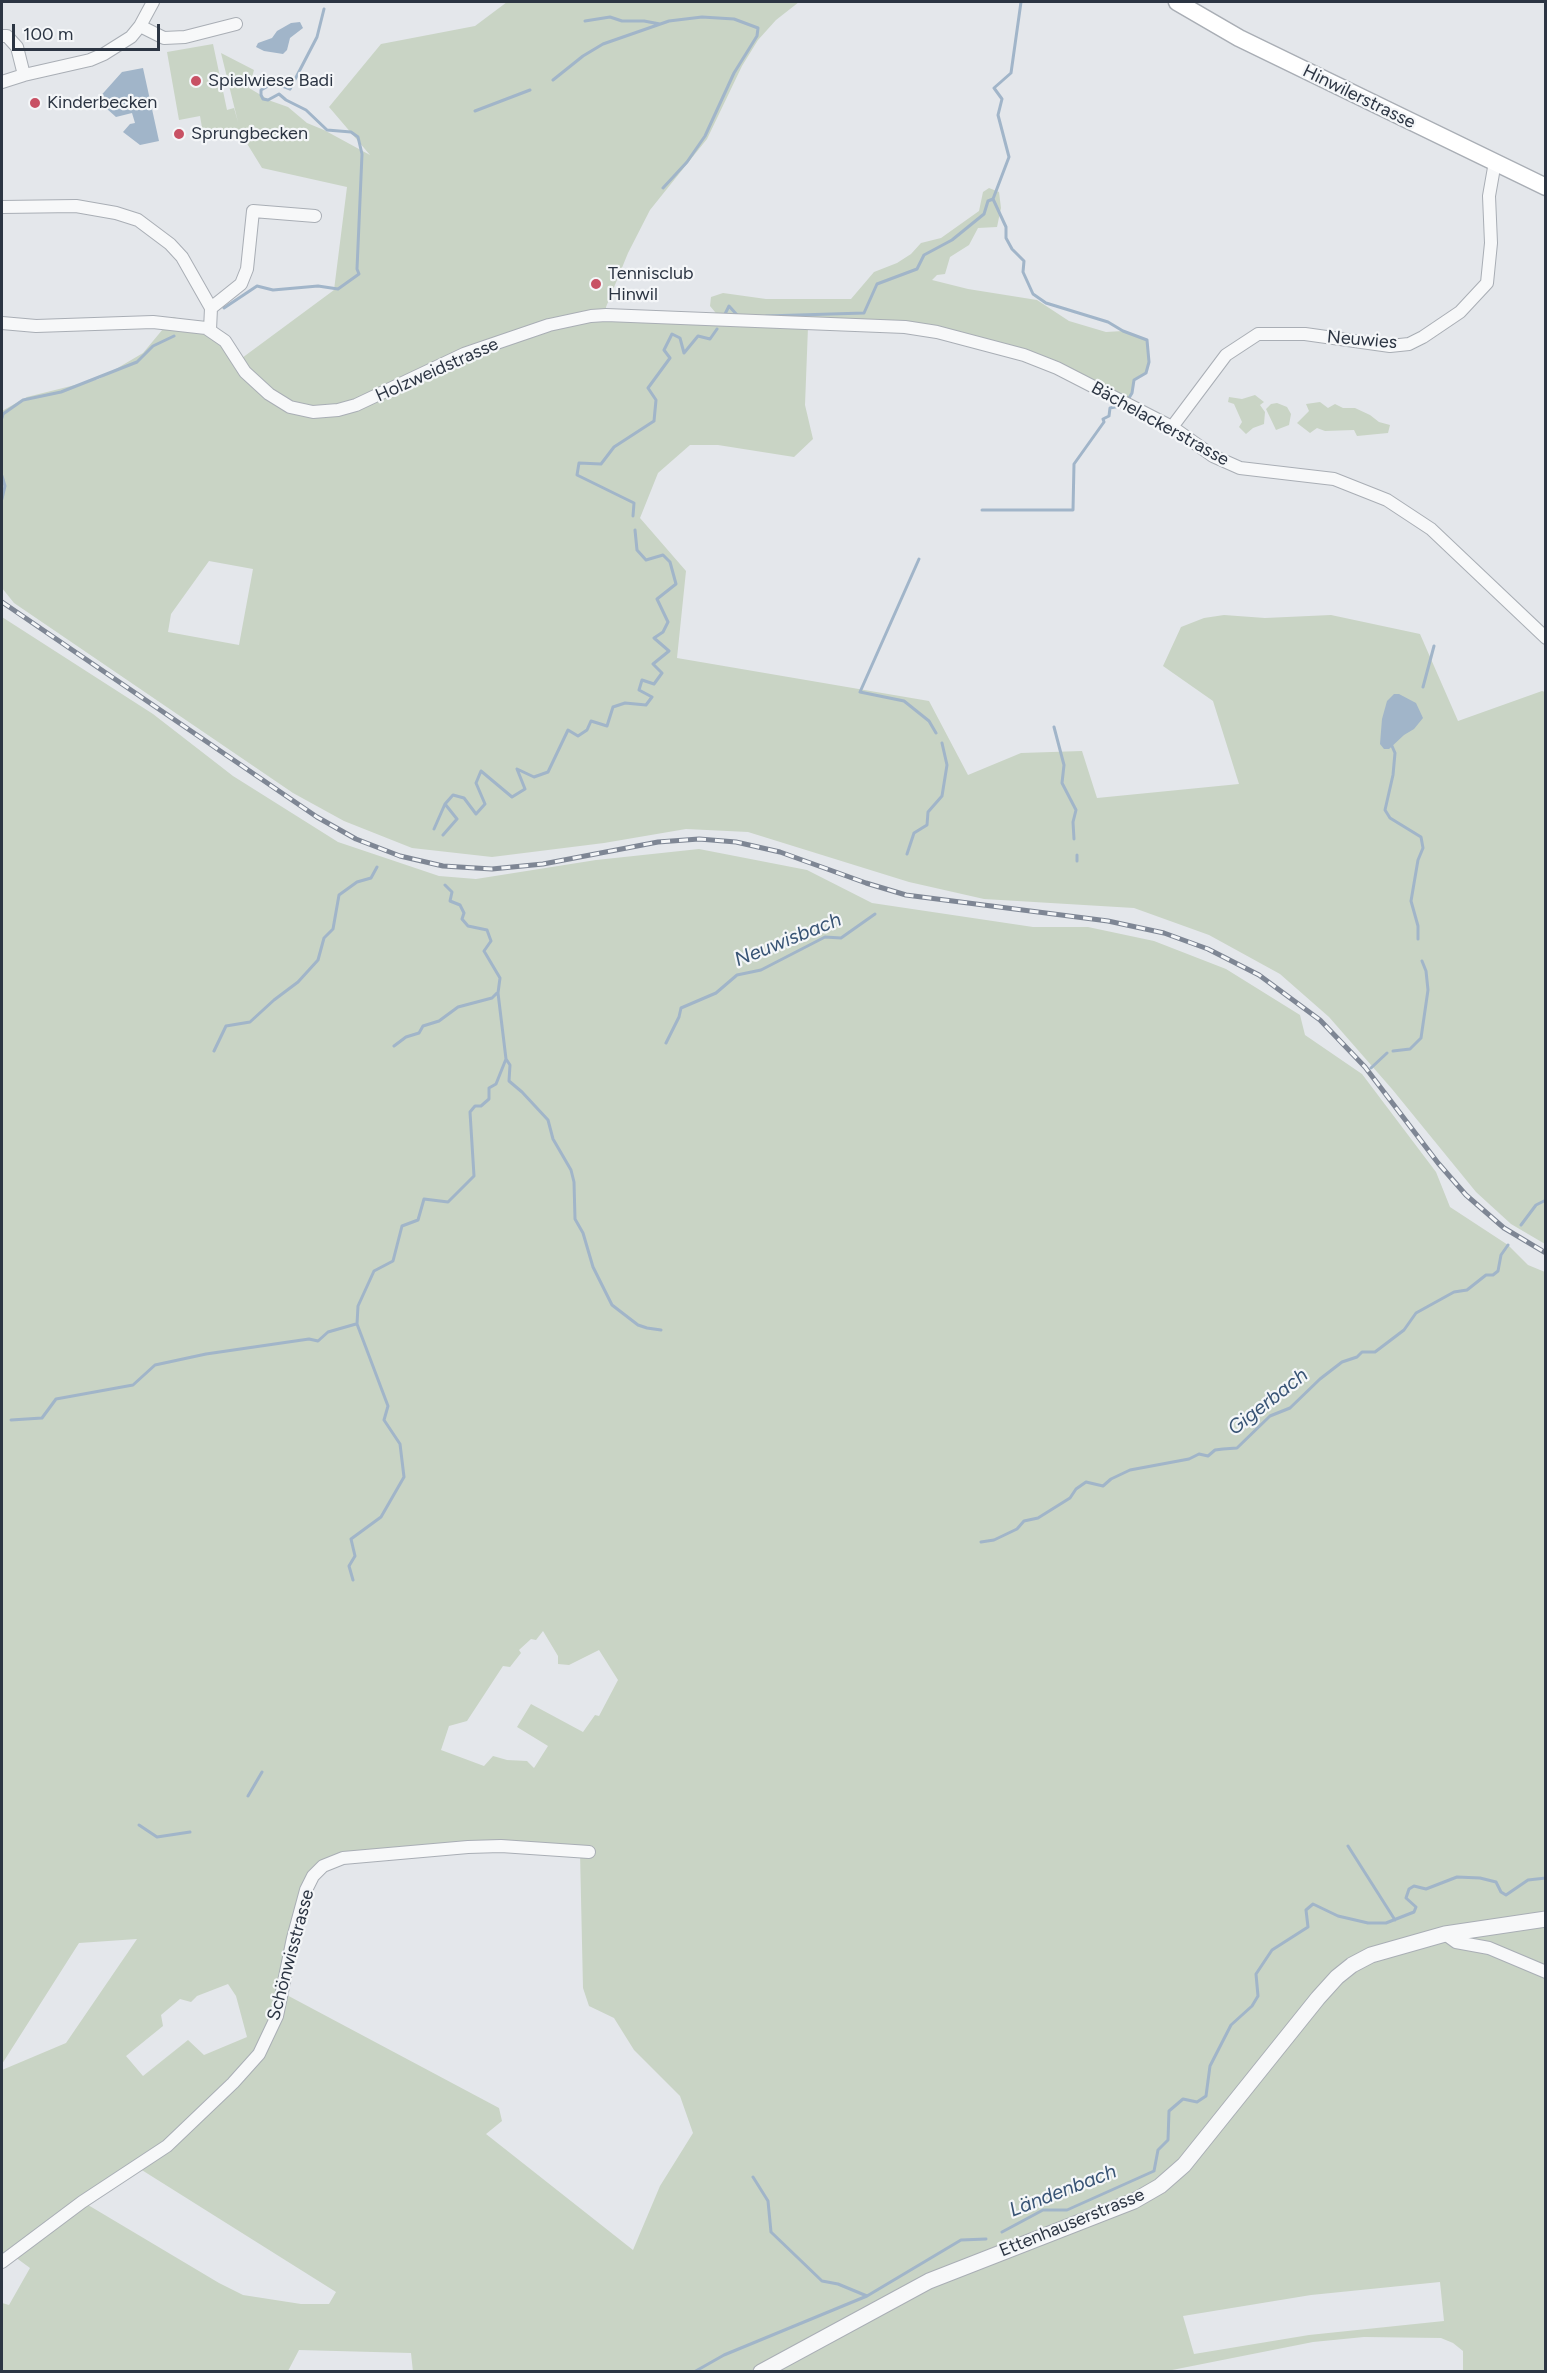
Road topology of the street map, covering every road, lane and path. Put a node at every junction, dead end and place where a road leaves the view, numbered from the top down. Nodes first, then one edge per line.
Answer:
1 (153, 2) edge
2 (1177, 2) edge
3 (236, 24) dead end
4 (140, 26) junction
5 (2, 36) edge
6 (24, 75) junction
7 (2, 82) edge
8 (1495, 162) junction
9 (1545, 187) edge
10 (2, 207) edge
11 (315, 216) dead end
12 (211, 308) junction
13 (2, 323) edge
14 (905, 327) joint
15 (210, 330) junction
16 (1172, 427) junction
17 (1545, 638) edge
18 (589, 1852) dead end
19 (1545, 1919) edge
20 (1445, 1934) junction
21 (1545, 1972) edge
22 (2, 2262) edge
23 (761, 2372) edge

1 - 4 street
2 - 8 main road, Hinwilerstrasse
3 - 4 street
4 - 6 street
5 - 6 street
6 - 7 street
8 - 9 main road, Hinwilerstrasse
8 - 16 street, Neuwies
10 - 12 street
11 - 12 street
12 - 15 street
13 - 15 street
14 - 15 street, Holzweidstrasse
14 - 16 street, Bächelackerstrasse
16 - 17 street, Bächelackerstrasse
18 - 22 street, Schönwisstrasse
19 - 20 street, Ettenhauserstrasse
20 - 21 street
20 - 23 street, Ettenhauserstrasse

